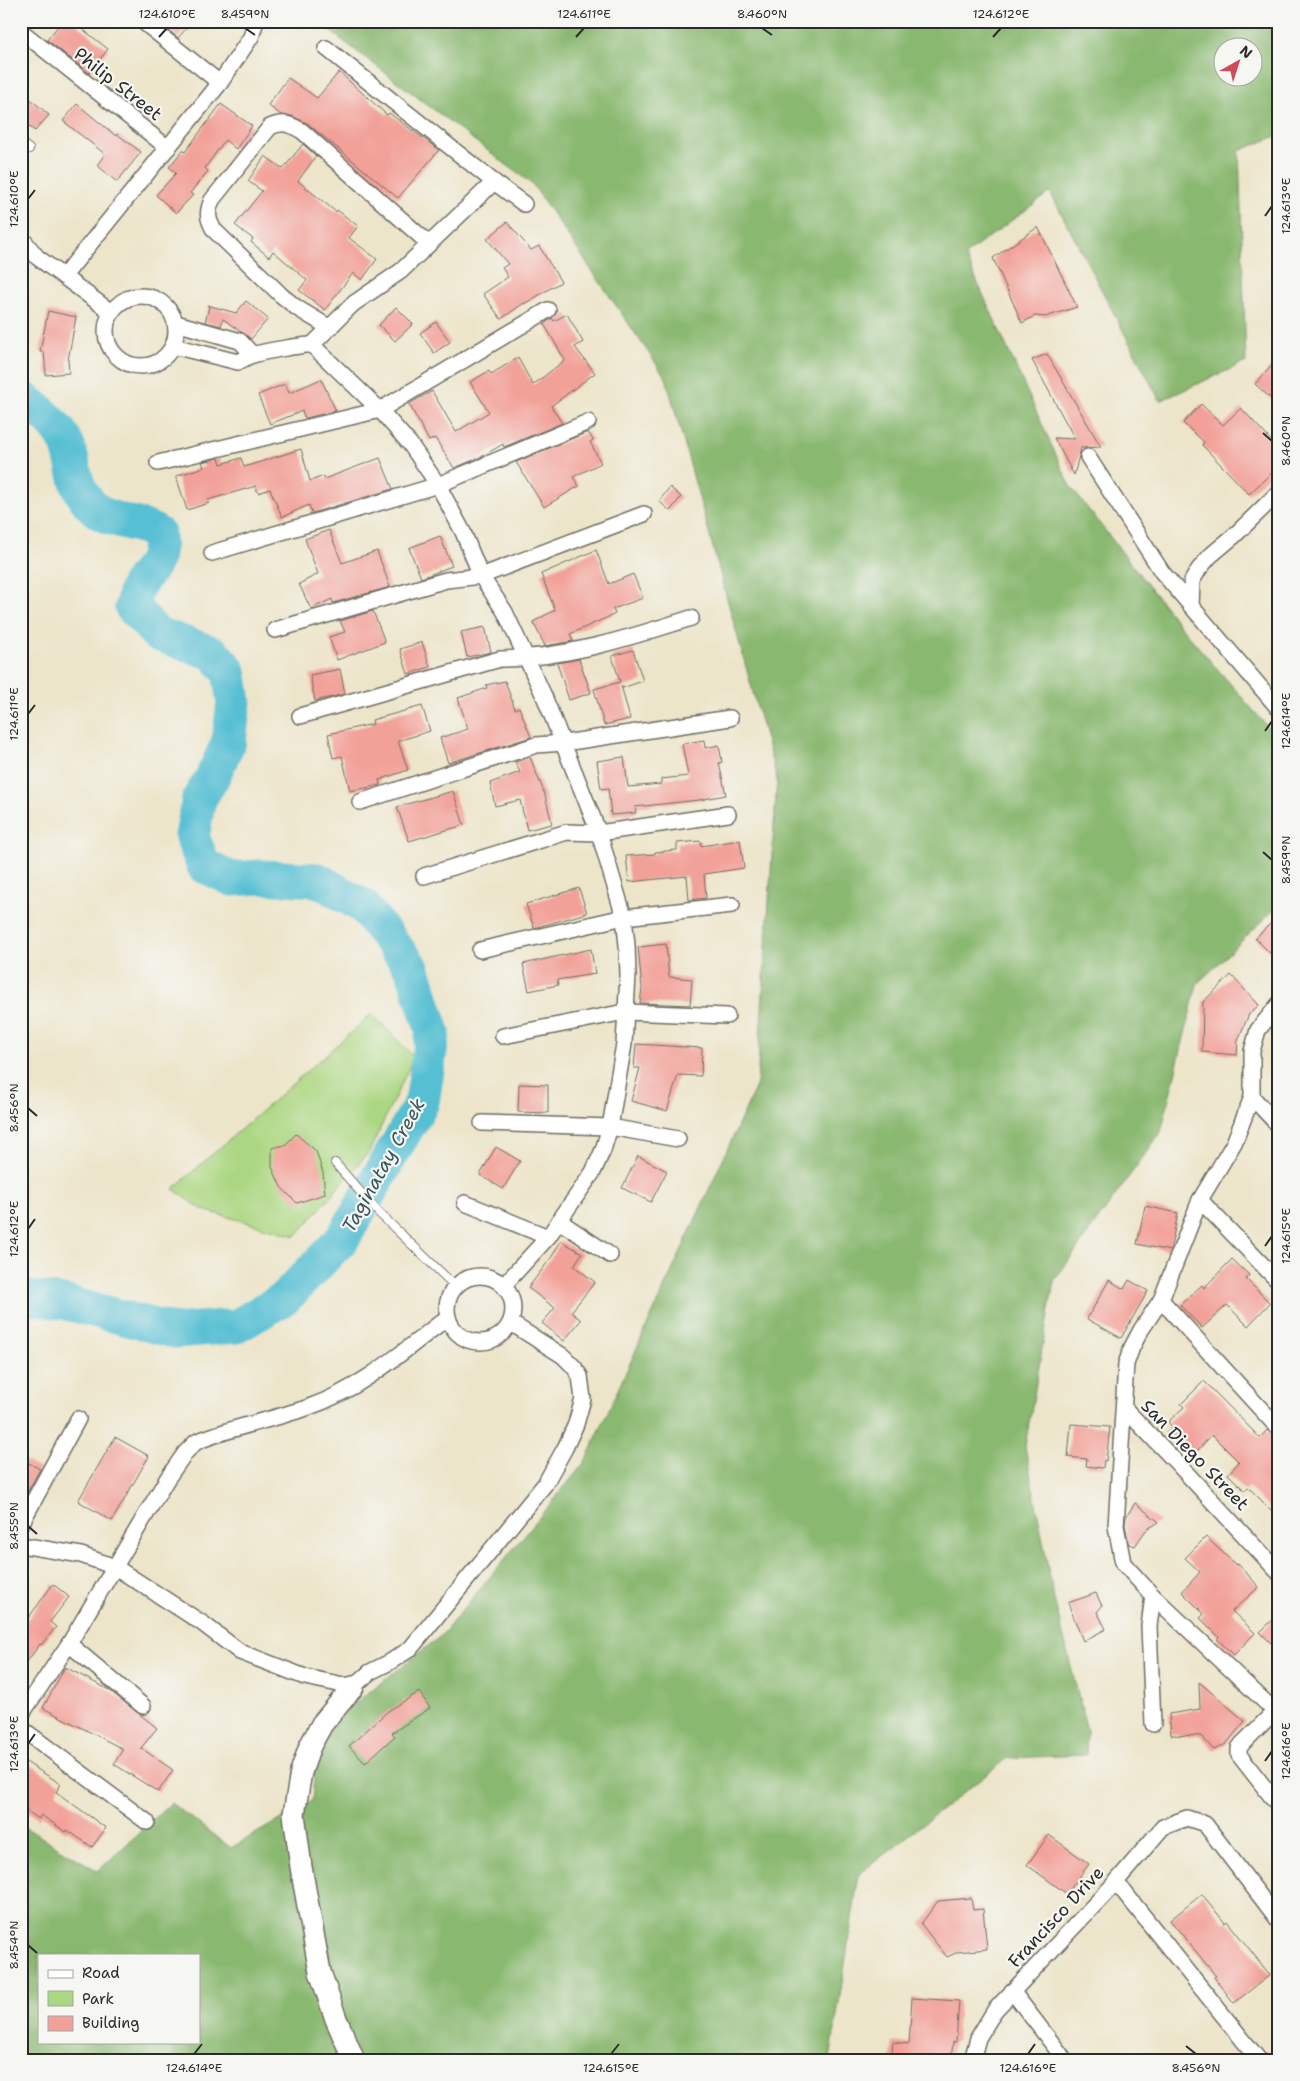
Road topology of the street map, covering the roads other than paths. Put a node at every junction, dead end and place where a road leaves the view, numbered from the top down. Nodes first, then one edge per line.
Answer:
1 (142, 21) edge
2 (256, 21) edge
3 (21, 31) edge
4 (326, 48) dead end
5 (220, 83) junction
6 (21, 143) edge
7 (168, 148) junction
8 (29, 149) dead end
9 (494, 182) junction
10 (524, 204) dead end
11 (21, 237) edge
12 (428, 244) junction
13 (64, 276) junction
14 (548, 310) dead end
15 (111, 312) junction
16 (176, 323) junction
17 (330, 328) junction
18 (312, 345) junction
19 (173, 346) junction
20 (253, 355) junction
21 (380, 410) junction
22 (588, 422) dead end
23 (1088, 457) dead end
24 (158, 463) dead end
25 (438, 485) junction
26 (1279, 492) edge
27 (644, 514) dead end
28 (212, 552) dead end
29 (481, 576) junction
30 (1191, 606) junction
31 (691, 618) dead end
32 (275, 630) dead end
33 (527, 659) junction
34 (1279, 709) edge
35 (300, 716) dead end
36 (730, 718) dead end
37 (564, 743) junction
38 (360, 802) dead end
39 (728, 814) dead end
40 (599, 833) junction
41 (424, 876) dead end
42 (732, 905) dead end
43 (624, 917) junction
44 (480, 950) dead end
45 (1279, 1004) edge
46 (625, 1012) junction
47 (727, 1016) dead end
48 (503, 1036) dead end
49 (1252, 1097) junction
50 (482, 1124) dead end
51 (1279, 1126) edge
52 (610, 1127) junction
53 (678, 1139) dead end
54 (335, 1163) dead end
55 (1200, 1200) junction
56 (466, 1203) dead end
57 (559, 1222) junction
58 (548, 1237) junction
59 (610, 1255) dead end
60 (1279, 1282) edge
61 (504, 1285) junction
62 (455, 1286) junction
63 (1161, 1300) junction
64 (448, 1317) junction
65 (511, 1323) junction
66 (1124, 1408) junction
67 (78, 1420) dead end
68 (1279, 1429) edge
69 (21, 1524) edge
70 (21, 1545) edge
71 (115, 1566) junction
72 (1279, 1573) edge
73 (1153, 1596) junction
74 (70, 1644) junction
75 (353, 1687) junction
76 (143, 1706) dead end
77 (1277, 1711) edge
78 (21, 1715) edge
79 (1153, 1724) dead end
80 (21, 1728) edge
81 (1279, 1806) edge
82 (146, 1822) dead end
83 (1116, 1882) junction
84 (1279, 1921) edge
85 (1012, 1991) junction
86 (354, 2060) edge
87 (972, 2060) edge
88 (1065, 2060) edge
89 (1259, 2060) edge

1 - 5 street
2 - 5 street
3 - 7 street, Philip Street
4 - 9 street
5 - 7 street
6 - 8 lane
7 - 13 street
9 - 10 street
9 - 12 street
11 - 13 street
12 - 17 street
12 - 17 street
13 - 15 street
14 - 21 street
15 - 16 street
15 - 19 street
16 - 19 street
16 - 20 street
17 - 18 street
18 - 20 street
18 - 21 street
19 - 20 street
21 - 24 street
21 - 25 street
22 - 25 street
23 - 30 street
25 - 28 street
25 - 29 street
26 - 30 street
27 - 29 street
29 - 32 street
29 - 33 street
30 - 34 street
31 - 33 street
33 - 35 street
33 - 37 street
36 - 37 street
37 - 38 street
37 - 40 street
39 - 40 street
40 - 41 street
40 - 43 street
42 - 43 street
43 - 44 street
43 - 46 street
45 - 49 street
46 - 47 street
46 - 48 street
46 - 52 street
49 - 51 street
49 - 55 street
50 - 52 street
52 - 53 street
52 - 57 street
54 - 62 lane
55 - 60 street
55 - 63 street
56 - 58 street
57 - 58 street
57 - 59 street
58 - 61 street
61 - 62 street
61 - 65 street
62 - 64 street
63 - 66 street
63 - 68 street
64 - 65 street
64 - 71 street
65 - 75 street
66 - 72 street, San Diego Street
66 - 73 street
67 - 69 street
70 - 71 street
71 - 74 street
71 - 75 street
73 - 77 street
73 - 79 street
74 - 76 street
74 - 78 street
75 - 86 street
77 - 81 street
80 - 82 street
83 - 84 street, Francisco Drive
83 - 85 street, Francisco Drive
83 - 89 street
85 - 87 street, Francisco Drive
85 - 88 street

